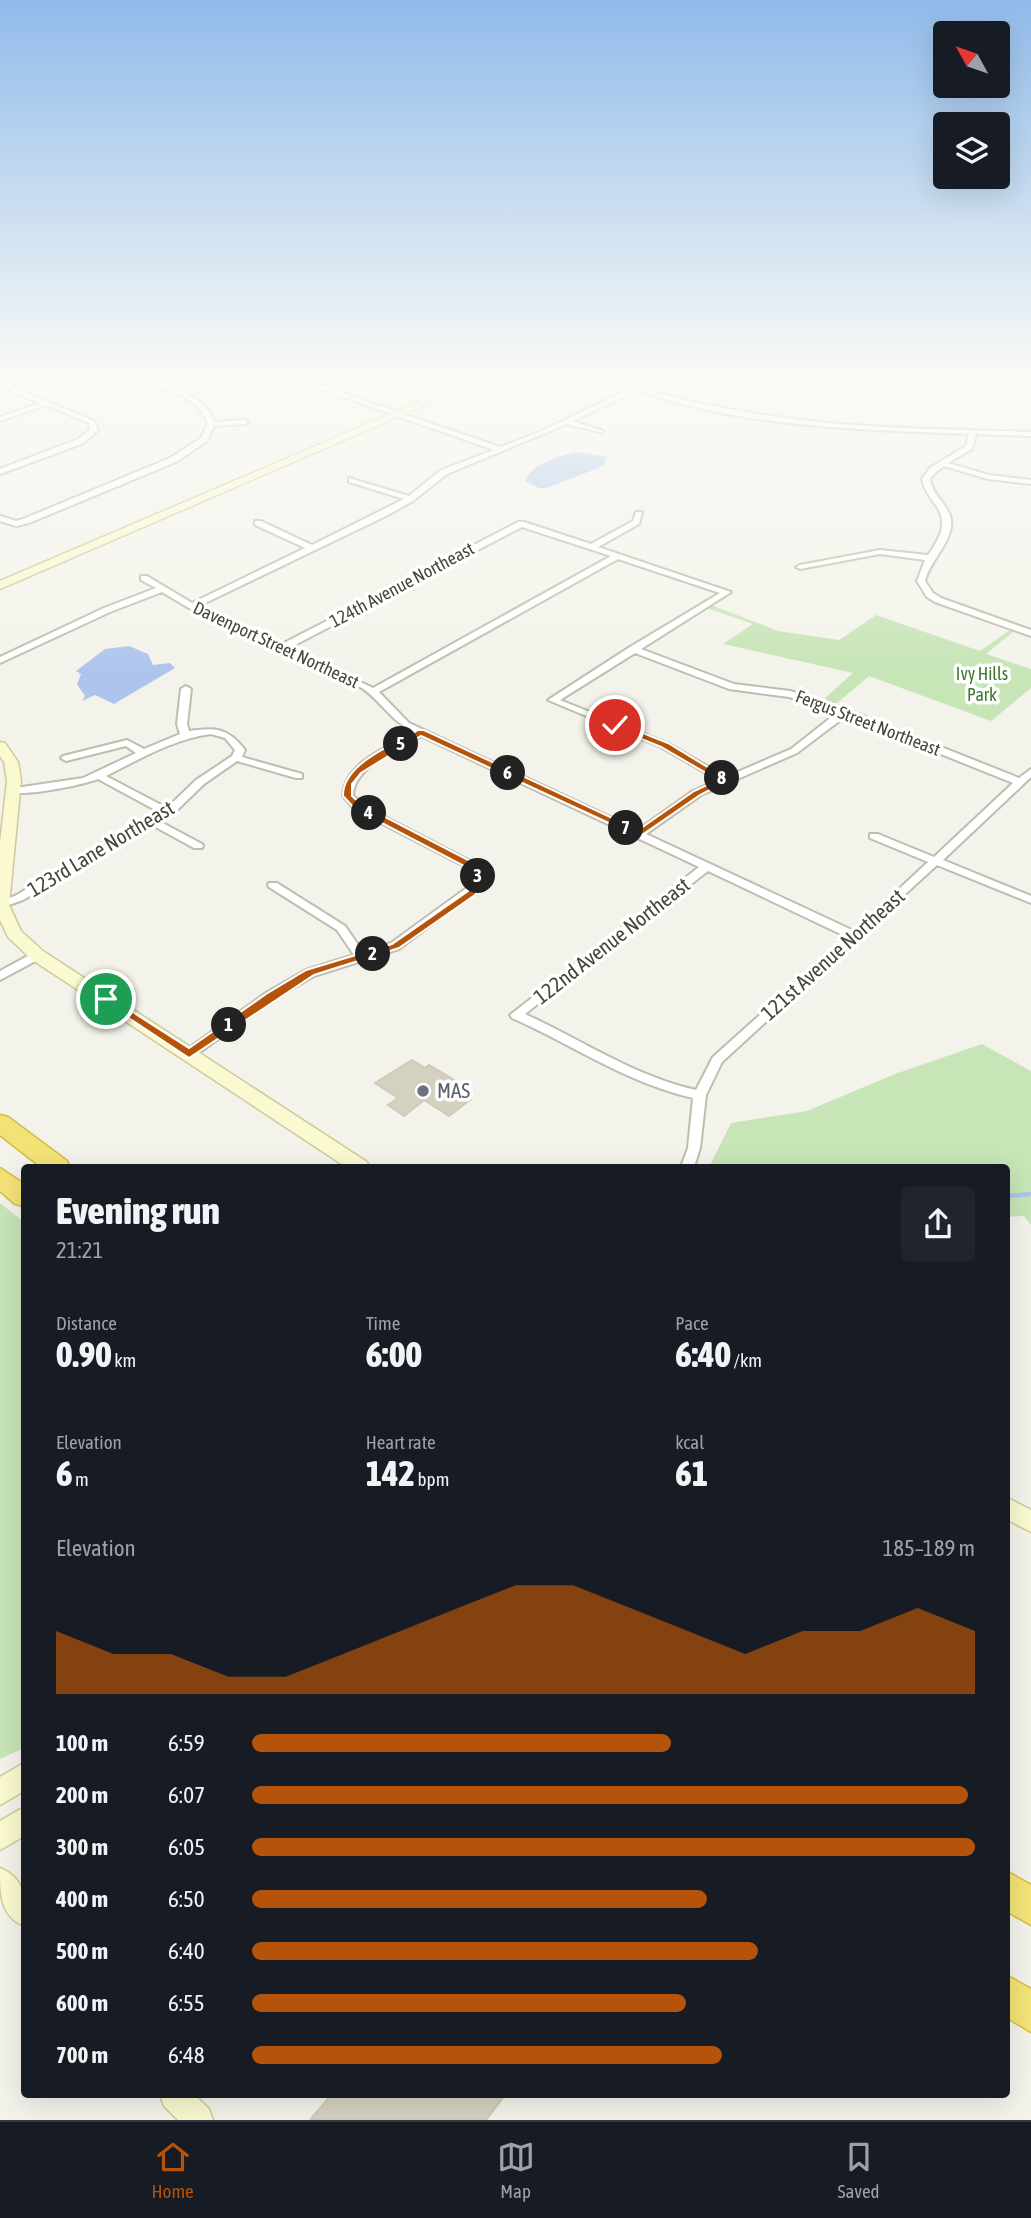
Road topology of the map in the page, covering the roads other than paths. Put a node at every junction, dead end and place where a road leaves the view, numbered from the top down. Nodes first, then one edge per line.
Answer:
1 (144, 472) edge
2 (248, 472) edge
3 (256, 472) edge
4 (446, 472) edge
5 (932, 472) edge
6 (970, 472) edge
7 (352, 480) dead end
8 (1031, 482) edge
9 (410, 499) junction
10 (639, 514) dead end
11 (0, 518) edge
12 (258, 523) dead end
13 (16, 524) joint
14 (311, 548) junction
15 (590, 548) junction
16 (617, 555) junction
17 (930, 558) junction
18 (800, 567) dead end
19 (0, 575) edge
20 (144, 578) dead end
21 (0, 585) edge
22 (161, 589) junction
23 (727, 592) joint
24 (192, 606) junction
25 (1031, 633) edge
26 (282, 648) junction
27 (633, 649) junction
28 (0, 660) edge
29 (186, 689) dead end
30 (374, 691) junction
31 (845, 712) junction
32 (421, 732) junction
33 (185, 734) junction
34 (0, 746) edge
35 (143, 754) junction
36 (66, 758) dead end
37 (236, 758) junction
38 (1031, 772) edge
39 (99, 776) junction
40 (299, 776) dead end
41 (724, 780) junction
42 (1020, 782) junction
43 (13, 791) junction
44 (168, 813) junction
45 (150, 820) junction
46 (639, 834) junction
47 (874, 836) dead end
48 (198, 846) dead end
49 (937, 862) junction
50 (707, 866) junction
51 (273, 885) dead end
52 (1031, 900) edge
53 (1, 905) edge
54 (855, 936) junction
55 (37, 955) junction
56 (361, 957) junction
57 (0, 976) edge
58 (516, 1015) joint
59 (189, 1054) junction
60 (700, 1095) junction
61 (0, 1123) edge
62 (54, 1164) edge
63 (355, 1164) edge
64 (688, 1164) edge
65 (0, 1177) edge
66 (21, 1194) edge
67 (1010, 1509) edge
68 (1031, 1522) edge
69 (21, 1778) edge
70 (0, 1792) edge
71 (21, 1822) edge
72 (0, 1837) edge
73 (0, 1882) edge
74 (1010, 1892) edge
75 (1031, 1908) edge
76 (21, 1909) edge
77 (1010, 1996) edge
78 (1031, 2013) edge
79 (178, 2098) edge
80 (198, 2120) edge

1 - 13 street
2 - 19 main road
3 - 21 main road
4 - 9 street
5 - 17 street
6 - 8 street
7 - 9 street
9 - 14 street
10 - 15 street
11 - 13 street
12 - 14 street
14 - 24 street
15 - 16 street
15 - 26 street, 124th Avenue Northeast
16 - 23 street
16 - 30 street
17 - 18 street
17 - 25 street
20 - 22 street, Davenport Street Northeast
22 - 24 street, Davenport Street Northeast
22 - 28 street
23 - 27 street
24 - 26 street, Davenport Street Northeast
26 - 30 street, Davenport Street Northeast
27 - 31 street, Fergus Street Northeast
27 - 41 street
29 - 33 street
30 - 32 street, Davenport Street Northeast
31 - 41 street
31 - 42 street, Fergus Street Northeast
32 - 46 street, Davenport Street Northeast
32 - 56 street
33 - 35 street
33 - 37 street
34 - 43 main road
35 - 36 street
35 - 39 street
37 - 40 street
37 - 44 street, 123rd Lane Northeast
38 - 42 street, 121st Avenue Northeast
39 - 43 street
39 - 44 street
41 - 46 street
42 - 49 street, 121st Avenue Northeast
43 - 53 main road
44 - 45 street, 123rd Lane Northeast
45 - 48 street
45 - 53 street, 123rd Lane Northeast
46 - 50 street, Davenport Street Northeast
47 - 49 street
49 - 52 street
49 - 54 street, 121st Avenue Northeast
50 - 54 street, Davenport Street Northeast
50 - 58 street, 122nd Avenue Northeast
51 - 56 street
53 - 55 main road
54 - 60 street, 121st Avenue Northeast
55 - 57 street
55 - 59 main road
56 - 59 street
58 - 60 street
59 - 63 main road
60 - 64 street, 121st Avenue Northeast
61 - 62 highway
65 - 66 highway
67 - 68 main road
69 - 70 main road
71 - 72 main road
73 - 76 main road
74 - 75 highway
77 - 78 highway
79 - 80 main road

